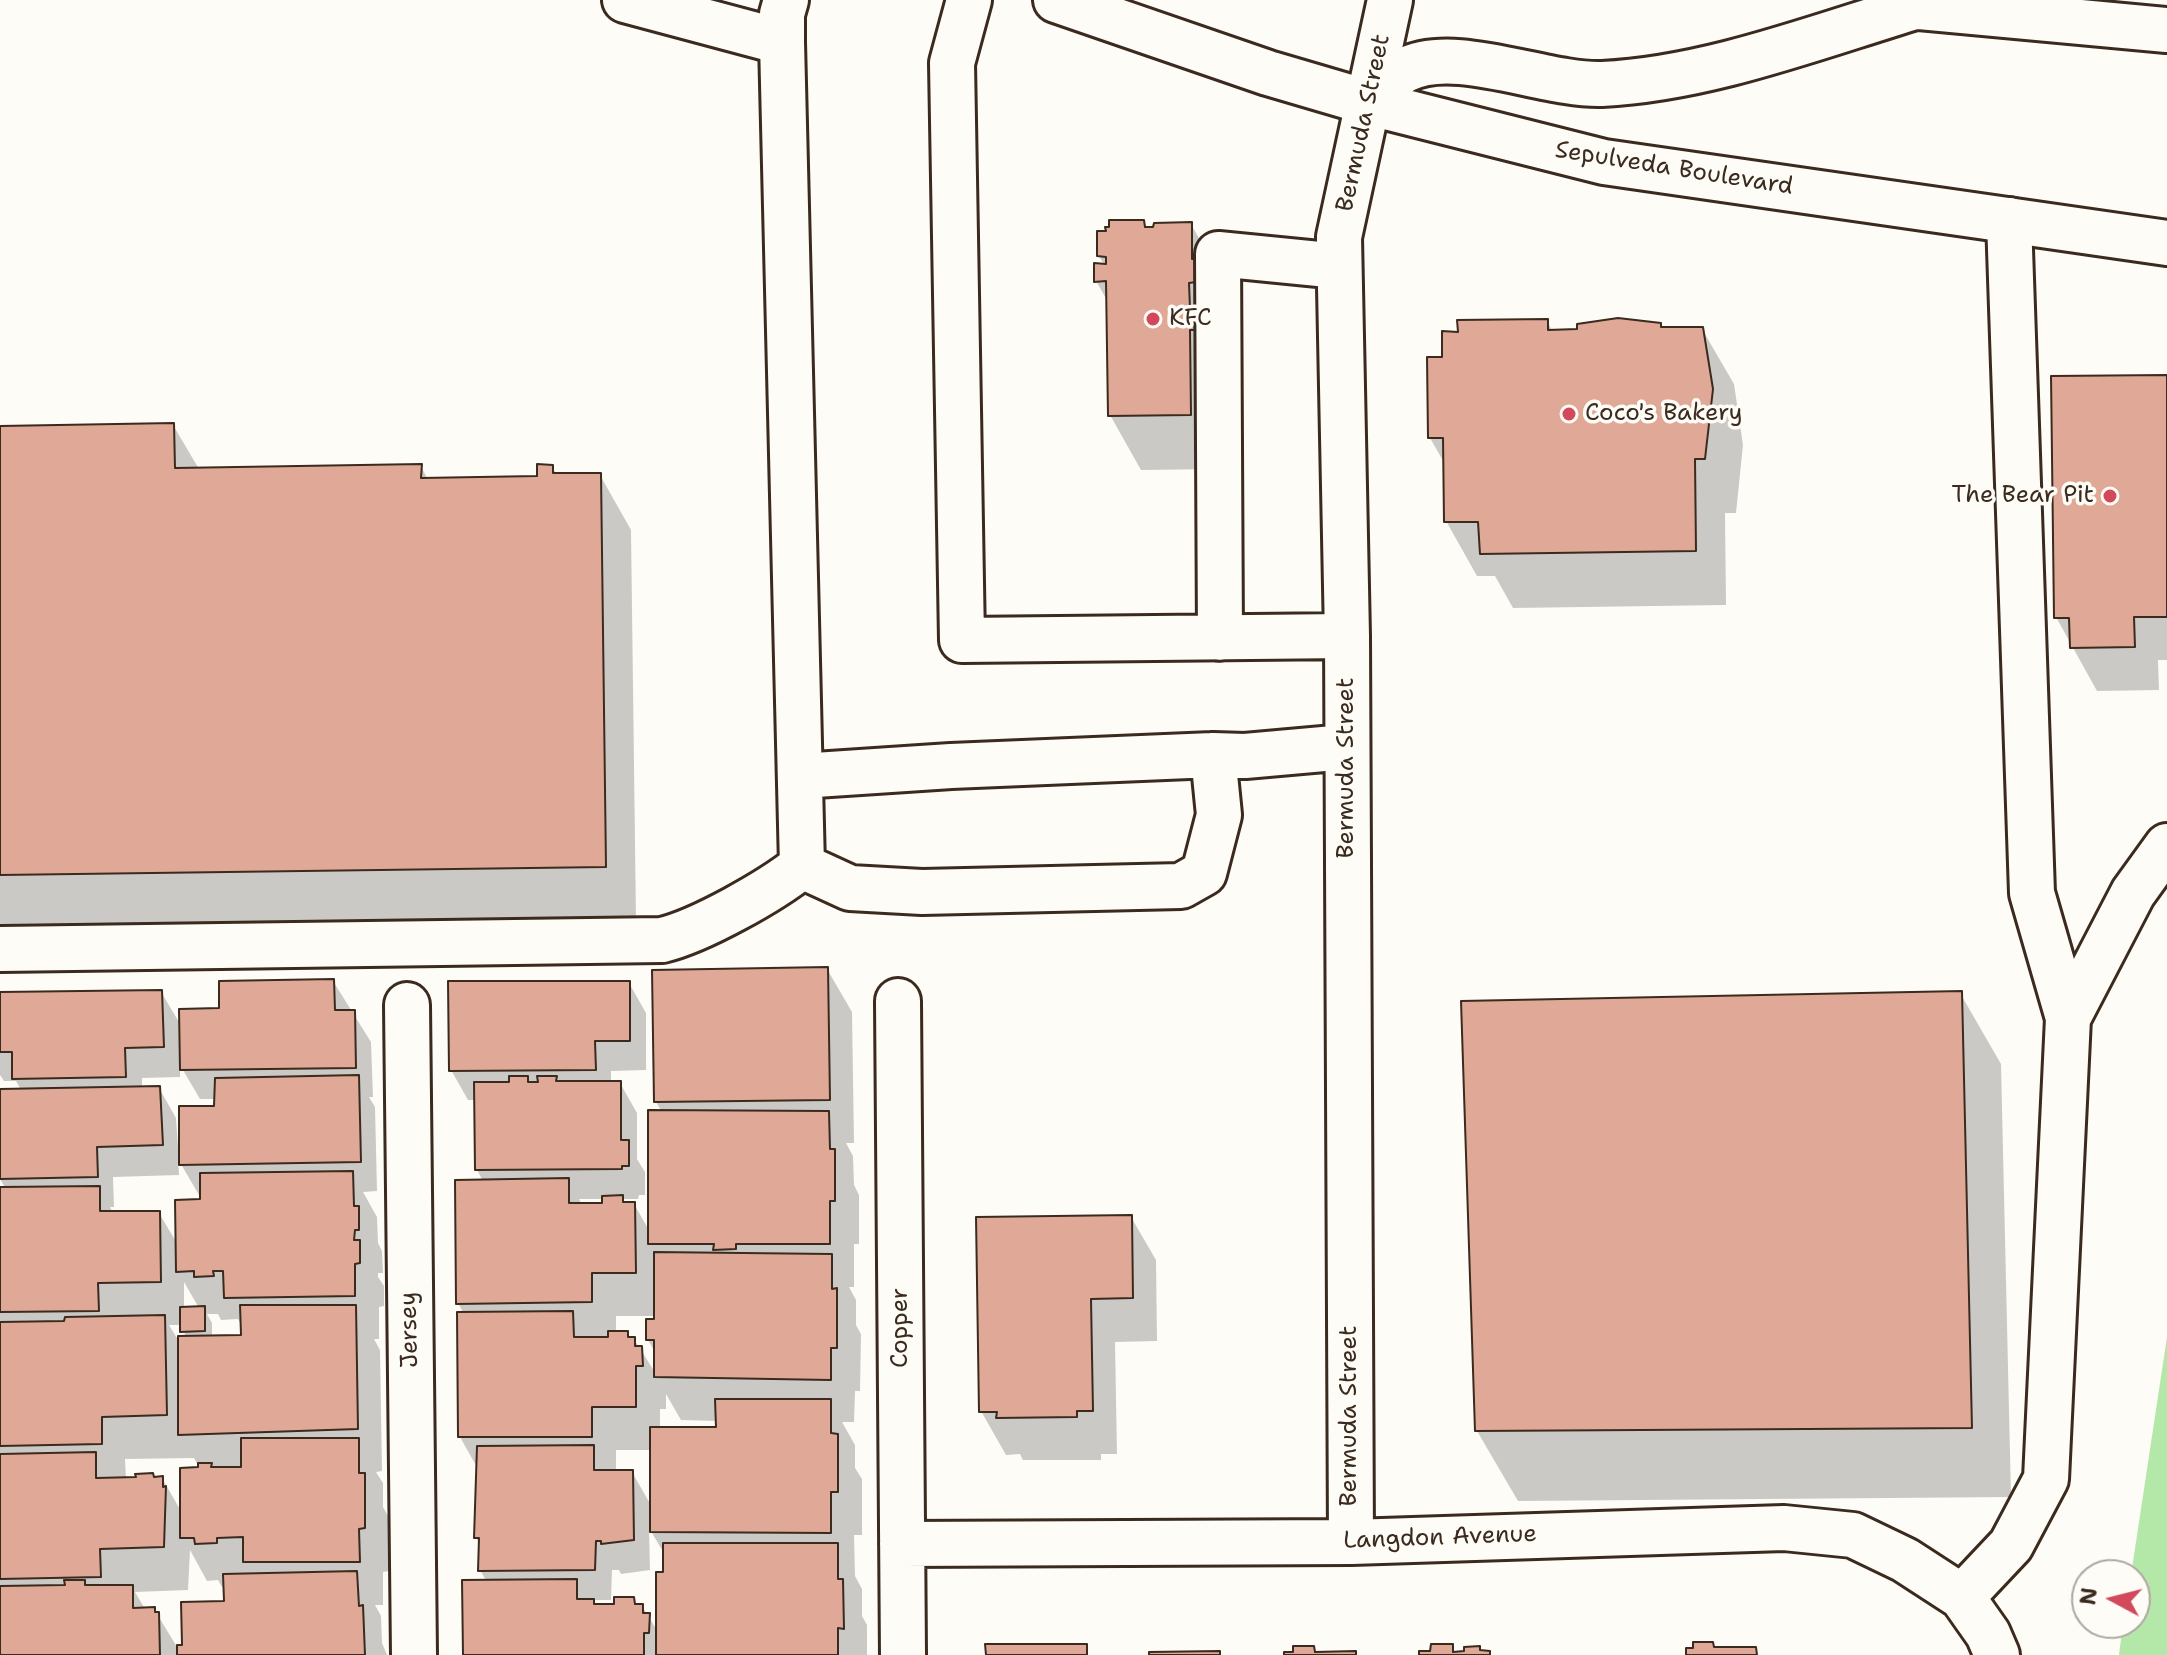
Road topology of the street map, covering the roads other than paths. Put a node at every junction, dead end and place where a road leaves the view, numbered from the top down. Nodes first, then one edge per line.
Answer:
1 (625, 0) edge
2 (969, 0) edge
3 (1056, 0) edge
4 (1390, 0) edge
5 (1844, 0) edge
6 (1915, 7) junction
7 (784, 21) edge
8 (2167, 30) edge
9 (1370, 103) junction
10 (2009, 220) junction
11 (2167, 243) edge
12 (1339, 266) junction
13 (1347, 636) junction
14 (1220, 638) junction
15 (1346, 747) junction
16 (1213, 755) junction
17 (800, 776) junction
18 (2167, 846) edge
19 (802, 866) junction
20 (0, 949) edge
21 (898, 1001) dead end
22 (407, 1005) dead end
23 (2068, 1018) junction
24 (1351, 1542) junction
25 (902, 1544) junction
26 (1962, 1597) junction
27 (414, 1655) edge
28 (903, 1655) edge
29 (1997, 1655) edge

1 - 7 street
2 - 14 street
3 - 9 street, Sepulveda Boulevard
4 - 9 street, Bermuda Street
5 - 6 street
6 - 8 street
6 - 9 street
7 - 17 street
9 - 10 street, Sepulveda Boulevard
9 - 12 street, Bermuda Street
10 - 11 street, Sepulveda Boulevard
10 - 23 street
12 - 13 street, Bermuda Street
12 - 14 street
13 - 14 street
13 - 15 street, Bermuda Street
15 - 16 street
15 - 24 street, Bermuda Street
16 - 17 street
16 - 19 street
17 - 19 street
18 - 23 street
19 - 20 street
21 - 25 street, Copper
22 - 27 street, Jersey
23 - 26 street
24 - 25 street, Langdon Avenue
24 - 26 street, Langdon Avenue
25 - 28 street, Copper
26 - 29 street

